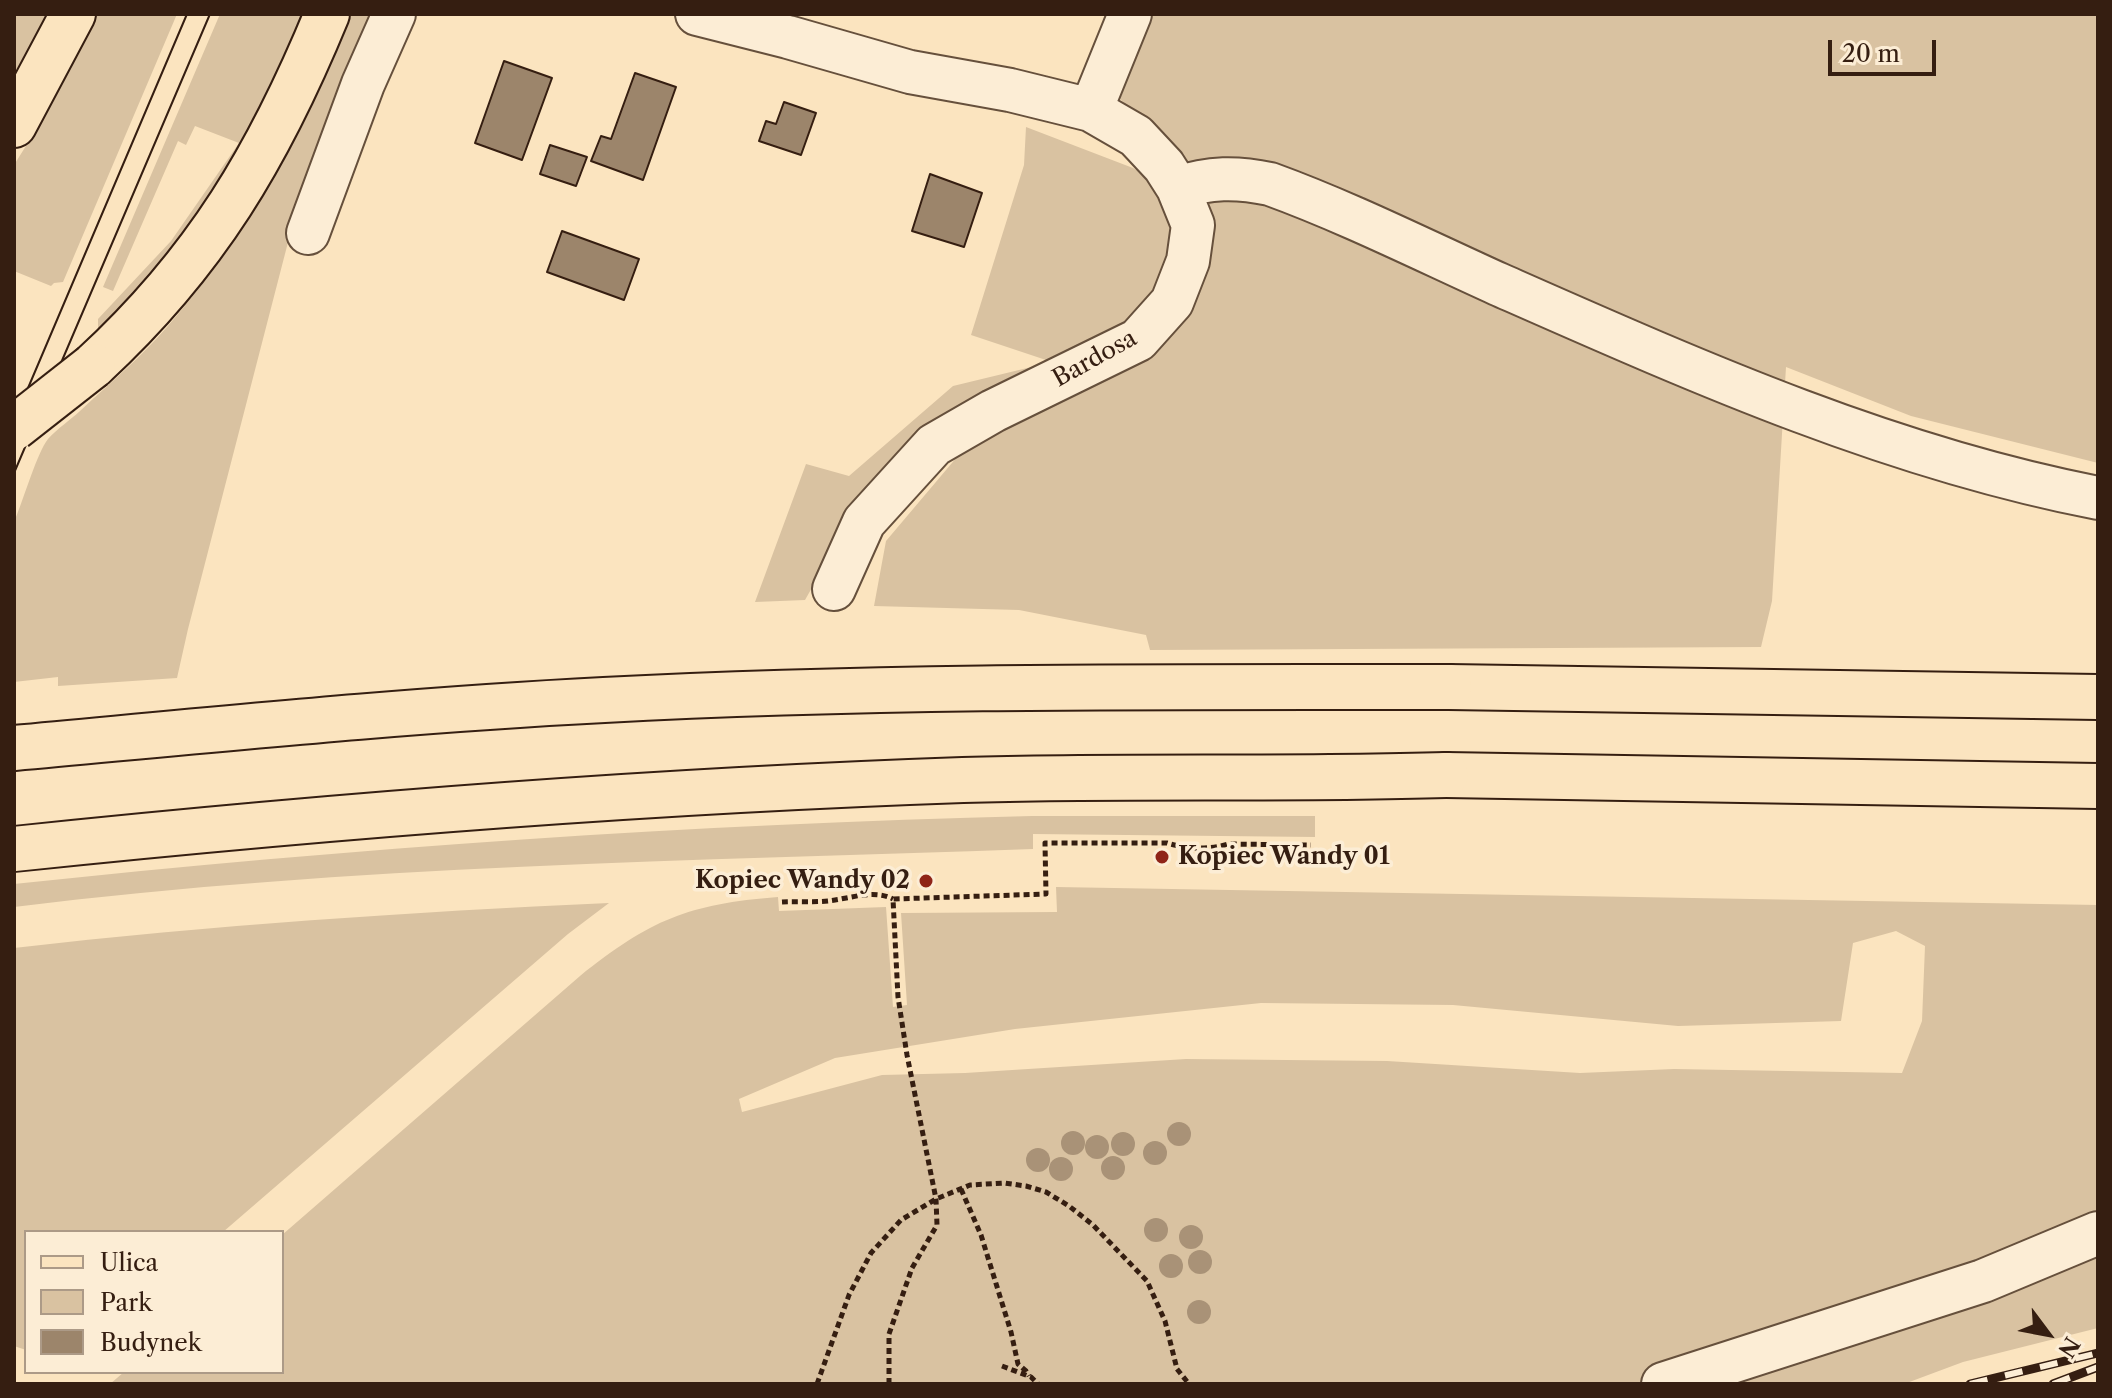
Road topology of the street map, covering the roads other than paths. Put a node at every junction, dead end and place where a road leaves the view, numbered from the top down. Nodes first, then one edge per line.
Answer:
1 (73, 14) edge
2 (327, 14) edge
3 (394, 14) edge
4 (697, 14) edge
5 (1130, 14) edge
6 (1091, 110) junction
7 (14, 125) edge
8 (1178, 188) junction
9 (308, 233) dead end
10 (14, 428) edge
11 (2098, 498) edge
12 (834, 589) dead end
13 (2098, 697) edge
14 (14, 748) edge
15 (2098, 786) edge
16 (14, 849) edge
17 (2098, 1233) edge
18 (1663, 1384) edge

1 - 7 main road
2 - 10 main road, bridge
3 - 9 street
4 - 6 street, Bardosa
5 - 6 street
6 - 8 street, Bardosa
8 - 11 street
8 - 12 street, Bardosa
13 - 14 main road
15 - 16 main road
17 - 18 street

